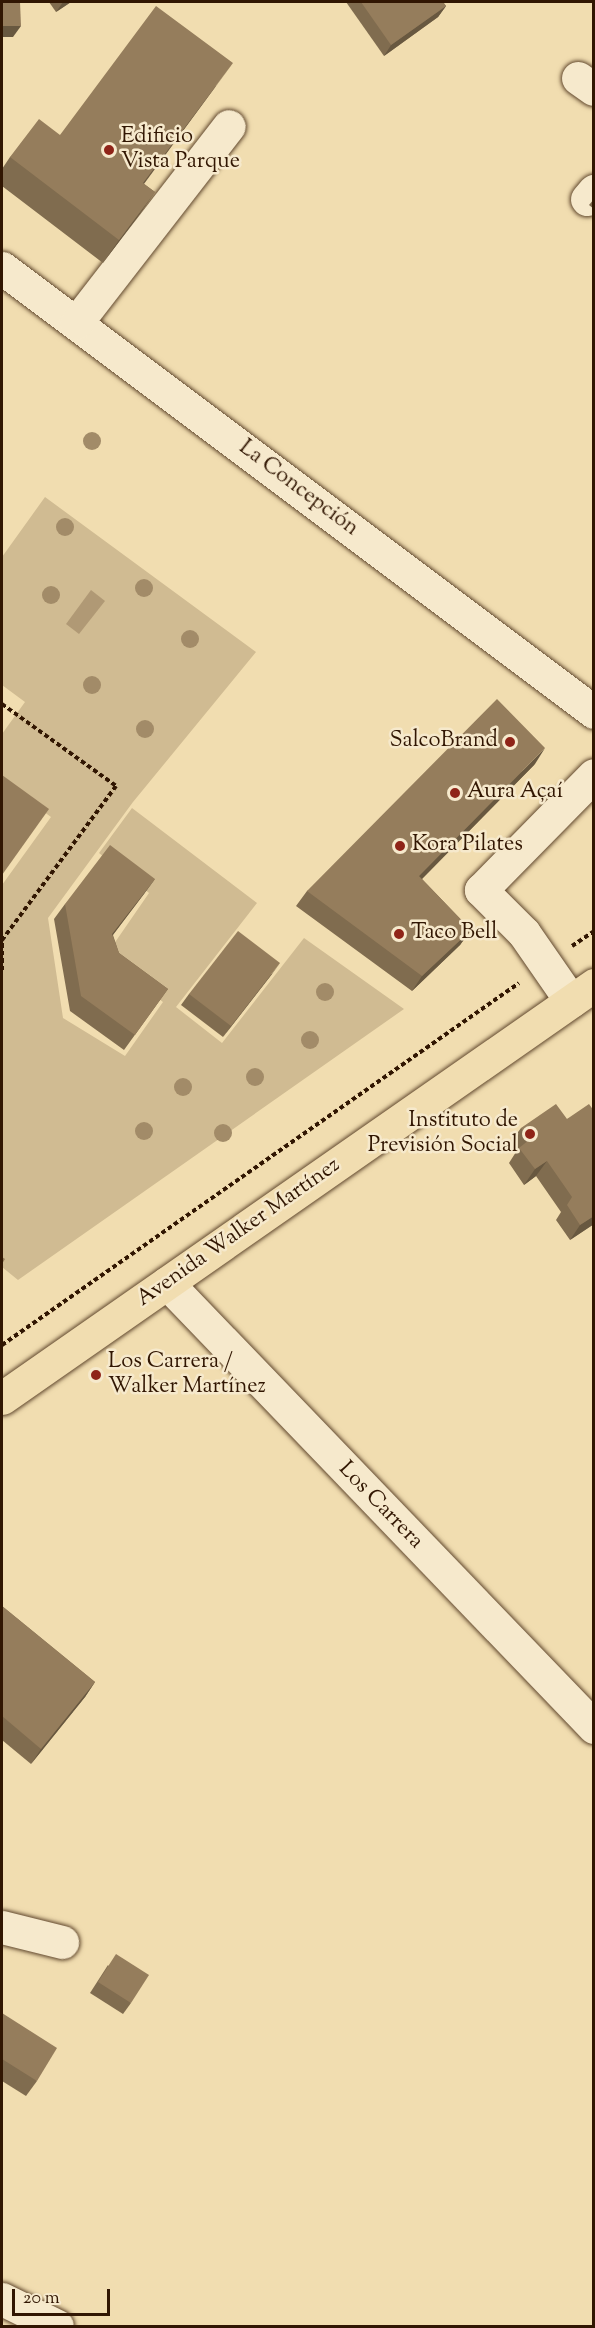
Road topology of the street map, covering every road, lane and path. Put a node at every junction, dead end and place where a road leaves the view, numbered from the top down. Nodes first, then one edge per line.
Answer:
1 (229, 126) dead end
2 (2, 268) edge
3 (76, 322) junction
4 (2, 704) edge
5 (594, 712) edge
6 (594, 775) edge
7 (594, 931) edge
8 (2, 942) edge
9 (546, 965) junction
10 (2, 973) edge
11 (582, 993) edge
12 (167, 1283) junction
13 (2, 1345) edge
14 (2, 1398) edge
15 (594, 1727) edge
16 (2, 1927) edge
17 (62, 1942) dead end
18 (2, 2299) edge
19 (57, 2326) edge

1 - 3 street
2 - 3 street, La Concepción
3 - 5 street, La Concepción
4 - 8 path
6 - 9 street
7 - 9 path
8 - 10 path
9 - 11 street
9 - 13 path
11 - 12 main road, Avenida Walker Martínez
12 - 14 main road, Avenida Walker Martínez
12 - 15 street, Los Carrera
16 - 17 street
18 - 19 street

